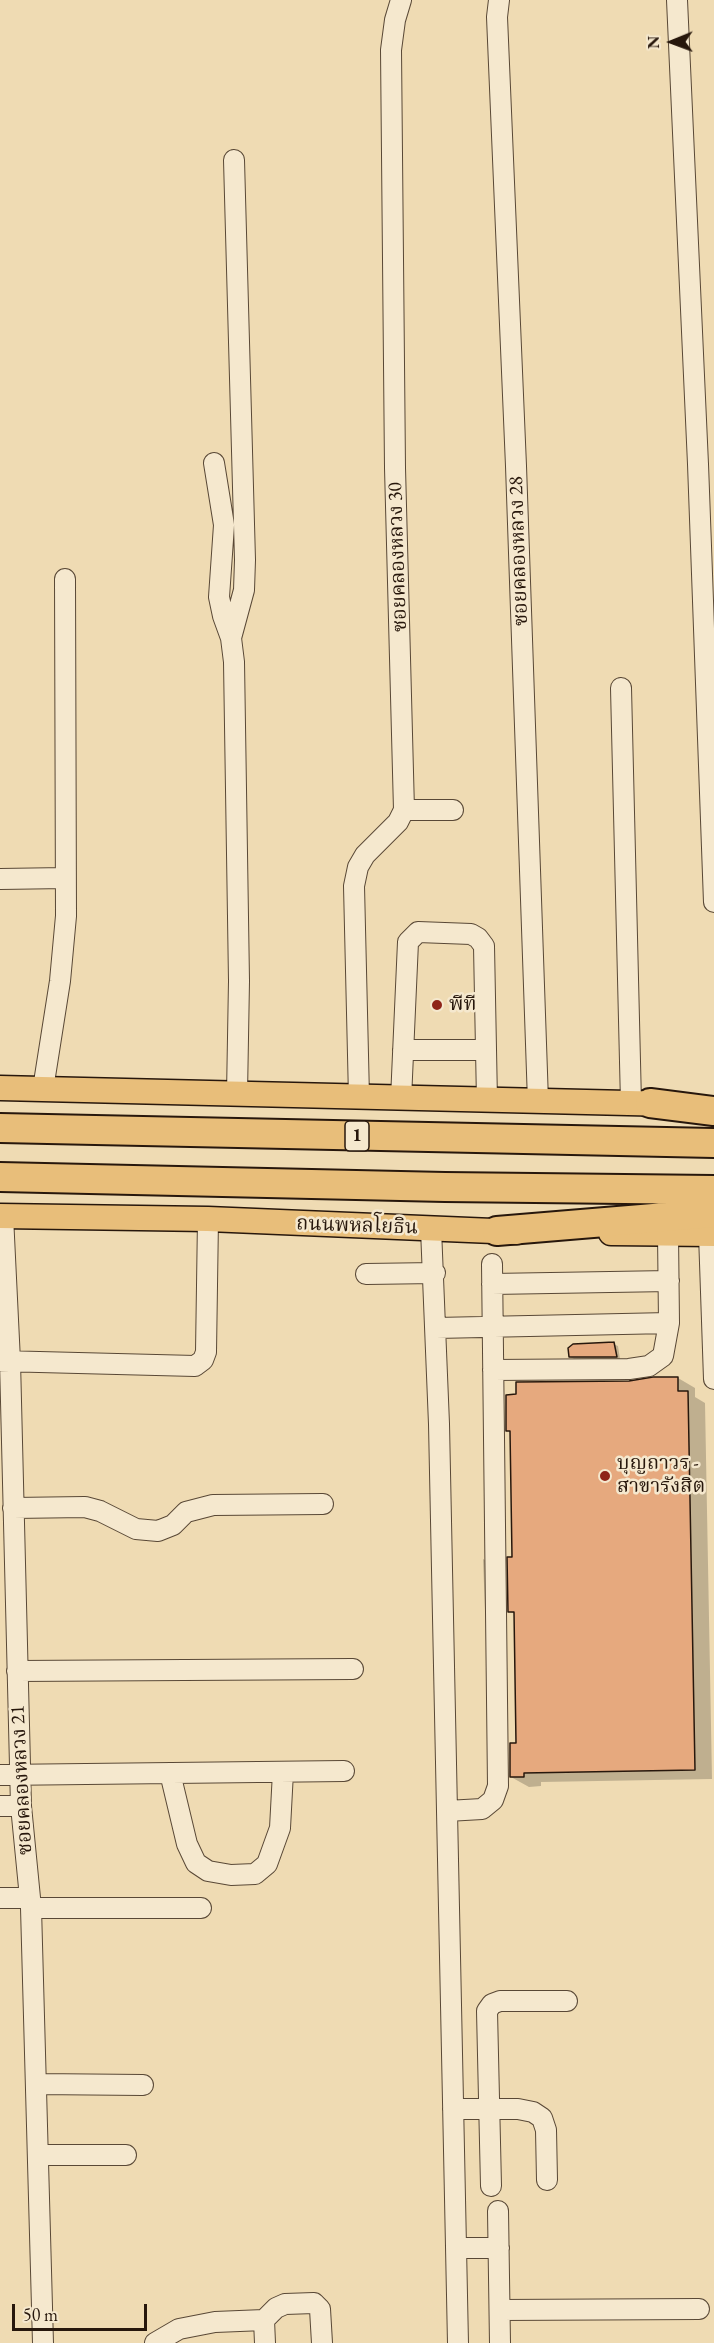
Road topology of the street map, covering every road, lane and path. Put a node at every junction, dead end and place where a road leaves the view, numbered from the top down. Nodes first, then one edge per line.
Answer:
1 (401, 0) edge
2 (499, 0) edge
3 (677, 0) edge
4 (234, 160) dead end
5 (214, 463) dead end
6 (65, 579) dead end
7 (231, 638) junction
8 (621, 688) dead end
9 (404, 810) junction
10 (453, 810) dead end
11 (66, 878) junction
12 (0, 879) edge
13 (714, 902) edge
14 (403, 1050) junction
15 (486, 1050) junction
16 (0, 1088) edge
17 (43, 1089) junction
18 (237, 1094) junction
19 (359, 1097) junction
20 (401, 1099) junction
21 (488, 1101) junction
22 (538, 1101) junction
23 (641, 1103) junction
24 (714, 1105) edge
25 (714, 1111) edge
26 (0, 1128) edge
27 (714, 1143) edge
28 (0, 1177) edge
29 (714, 1190) edge
30 (1, 1216) edge
31 (208, 1220) junction
32 (712, 1227) edge
33 (431, 1229) junction
34 (498, 1231) junction
35 (668, 1233) junction
36 (492, 1264) dead end
37 (435, 1273) junction
38 (366, 1274) dead end
39 (669, 1281) junction
40 (492, 1284) junction
41 (669, 1323) junction
42 (493, 1327) junction
43 (436, 1328) junction
44 (5, 1361) edge
45 (493, 1370) junction
46 (714, 1379) edge
47 (323, 1504) dead end
48 (13, 1508) junction
49 (352, 1669) dead end
50 (17, 1671) junction
51 (344, 1771) dead end
52 (283, 1772) junction
53 (170, 1773) junction
54 (0, 1774) edge
55 (20, 1775) junction
56 (0, 1806) edge
57 (21, 1806) junction
58 (447, 1811) junction
59 (0, 1898) edge
60 (30, 1903) junction
61 (201, 1908) dead end
62 (567, 2001) dead end
63 (36, 2084) junction
64 (143, 2085) dead end
65 (453, 2109) junction
66 (488, 2109) junction
67 (38, 2155) junction
68 (126, 2155) dead end
69 (547, 2180) dead end
70 (491, 2186) dead end
71 (498, 2211) dead end
72 (456, 2248) junction
73 (499, 2248) junction
74 (699, 2308) dead end
75 (500, 2310) junction
76 (264, 2320) junction
77 (43, 2343) edge
78 (155, 2343) edge
79 (265, 2343) edge
80 (322, 2343) edge
81 (458, 2343) edge
82 (500, 2343) edge

1 - 9 street, ซอยคลองหลวง 30
2 - 22 street, ซอยคลองหลวง 28
3 - 13 street
4 - 7 street
5 - 7 street
6 - 11 street
7 - 18 street
8 - 23 street
9 - 10 street
9 - 19 street
11 - 12 street
11 - 17 street
14 - 15 street
14 - 15 street
14 - 20 street
15 - 21 street
16 - 17 main road, 1
17 - 18 main road, 1
18 - 19 main road, 1
19 - 20 main road, 1
20 - 21 main road, 1
21 - 22 main road, 1
22 - 23 main road, 1
23 - 24 main road, 1
23 - 25 highway
26 - 27 highway, 1
28 - 29 highway, ถนนพหลโยธิน
30 - 31 main road, ถนนพหลโยธิน
30 - 44 street, ซอยคลองหลวง 21
31 - 33 main road, ถนนพหลโยธิน
31 - 44 street
32 - 34 highway
32 - 35 main road, ถนนพหลโยธิน
32 - 46 street
33 - 34 main road, ถนนพหลโยธิน
33 - 37 street
34 - 35 main road, ถนนพหลโยธิน
35 - 39 street
36 - 40 street
37 - 38 street
37 - 43 street
39 - 40 street
39 - 41 street
40 - 42 street
41 - 42 street
41 - 45 street
42 - 43 street
42 - 45 street
43 - 58 street
44 - 48 street, ซอยคลองหลวง 21
45 - 58 street
47 - 48 street
48 - 50 street, ซอยคลองหลวง 21
49 - 50 street
50 - 55 street, ซอยคลองหลวง 21
51 - 52 street
52 - 53 street
52 - 53 street
53 - 55 street
54 - 55 street
55 - 57 street, ซอยคลองหลวง 21
56 - 57 street
57 - 60 street, ซอยคลองหลวง 21
58 - 65 street
59 - 60 street
60 - 61 street
60 - 63 street, ซอยคลองหลวง 21
62 - 66 street
63 - 64 street
63 - 67 street, ซอยคลองหลวง 21
65 - 66 street
65 - 72 street
66 - 69 street
66 - 70 street
67 - 68 street
67 - 77 street, ซอยคลองหลวง 21
71 - 73 street
72 - 73 street
72 - 81 street
73 - 75 street
74 - 75 street
75 - 82 street
76 - 78 street
76 - 79 street
76 - 80 street

